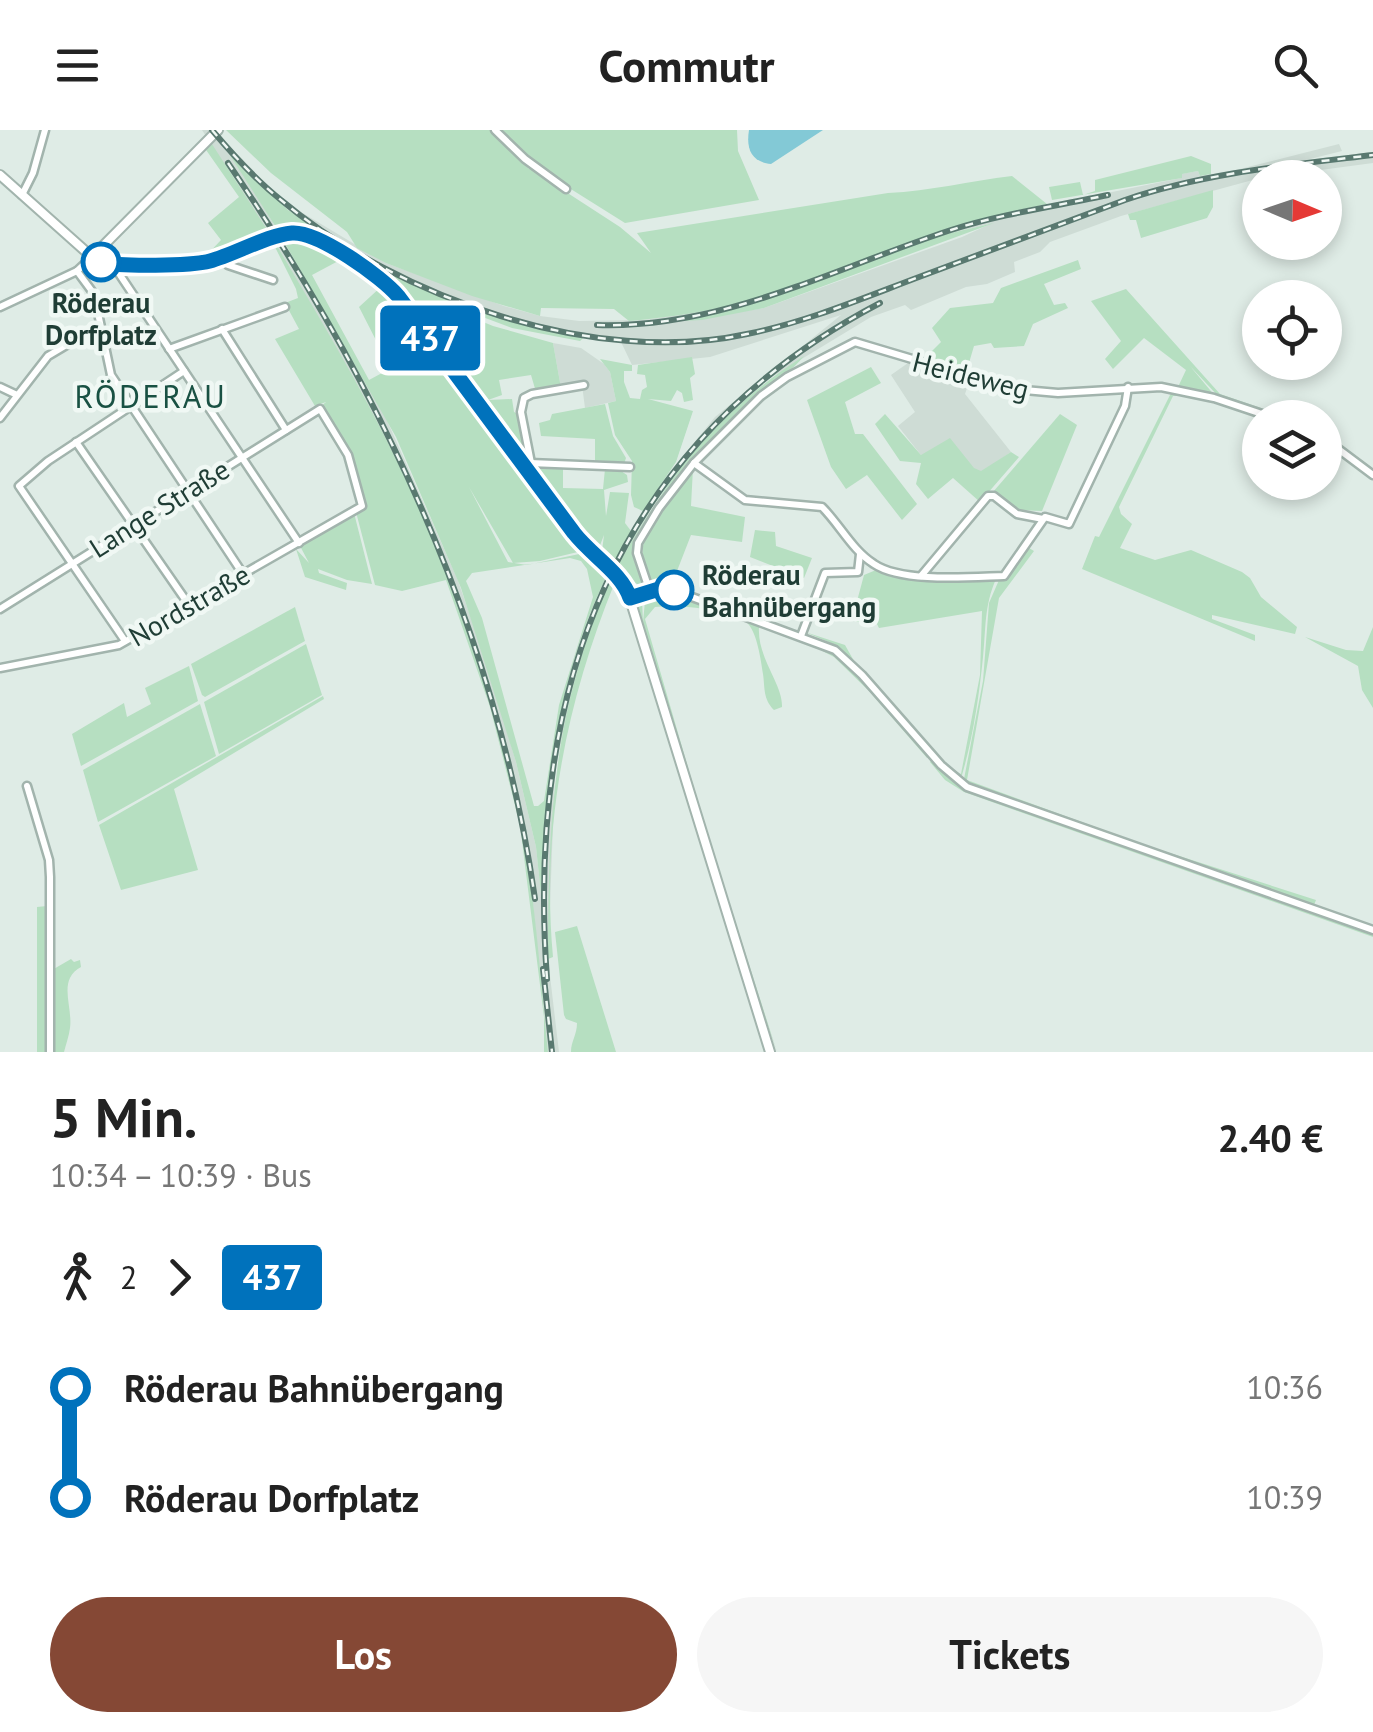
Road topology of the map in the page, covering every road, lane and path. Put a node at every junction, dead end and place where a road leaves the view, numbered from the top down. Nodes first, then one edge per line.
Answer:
1 (45, 130) edge
2 (218, 130) edge
3 (495, 130) edge
4 (0, 175) edge
5 (566, 188) dead end
6 (22, 195) junction
7 (222, 257) junction
8 (92, 258) junction
9 (118, 264) junction
10 (77, 271) junction
11 (272, 280) dead end
12 (285, 306) dead end
13 (0, 307) edge
14 (100, 325) junction
15 (222, 328) junction
16 (169, 349) junction
17 (184, 371) junction
18 (584, 385) dead end
19 (0, 387) edge
20 (1128, 387) junction
21 (17, 396) junction
22 (131, 406) junction
23 (1242, 409) edge
24 (0, 418) edge
25 (286, 430) junction
26 (76, 442) junction
27 (1342, 451) edge
28 (242, 457) junction
29 (694, 463) junction
30 (528, 465) junction
31 (630, 467) dead end
32 (1373, 475) edge
33 (188, 490) junction
34 (363, 504) joint
35 (1043, 518) junction
36 (132, 524) junction
37 (299, 543) junction
38 (860, 554) junction
39 (71, 563) junction
40 (874, 565) junction
41 (858, 572) junction
42 (242, 574) junction
43 (921, 576) junction
44 (650, 592) junction
45 (630, 598) junction
46 (189, 605) junction
47 (0, 610) edge
48 (801, 636) junction
49 (125, 641) junction
50 (0, 668) edge
51 (27, 786) dead end
52 (1373, 930) edge
53 (50, 1052) edge
54 (770, 1052) edge

1 - 6 street
2 - 8 street
3 - 5 street
4 - 6 street
6 - 8 street
7 - 9 street
7 - 11 street
7 - 30 street
8 - 9 street
8 - 10 street
9 - 16 street
10 - 13 street
10 - 14 street
12 - 15 street
14 - 21 street
14 - 22 street
15 - 16 street
15 - 25 street
16 - 17 street
17 - 22 street
17 - 28 street
18 - 30 street
19 - 21 street
20 - 23 street, Heideweg
20 - 29 street, Heideweg
20 - 35 street
21 - 24 street
22 - 26 street
22 - 33 street
25 - 28 street, Lange Straße
25 - 34 street, Lange Straße
26 - 36 street
26 - 39 street
27 - 32 street
28 - 33 street, Lange Straße
28 - 37 street
29 - 38 street
29 - 44 street
30 - 31 street
30 - 45 street
33 - 36 street, Lange Straße
33 - 42 street
34 - 37 street, Nordstraße
35 - 43 street
35 - 43 street
36 - 39 street, Lange Straße
36 - 46 street
37 - 42 street, Nordstraße
38 - 40 street
38 - 41 street
39 - 47 street, Lange Straße
39 - 49 street
40 - 41 street
40 - 43 street
41 - 48 street
42 - 46 street, Nordstraße
44 - 45 street
44 - 48 street
45 - 54 street
46 - 49 street, Nordstraße
48 - 52 street
49 - 50 street, Nordstraße
51 - 53 street

